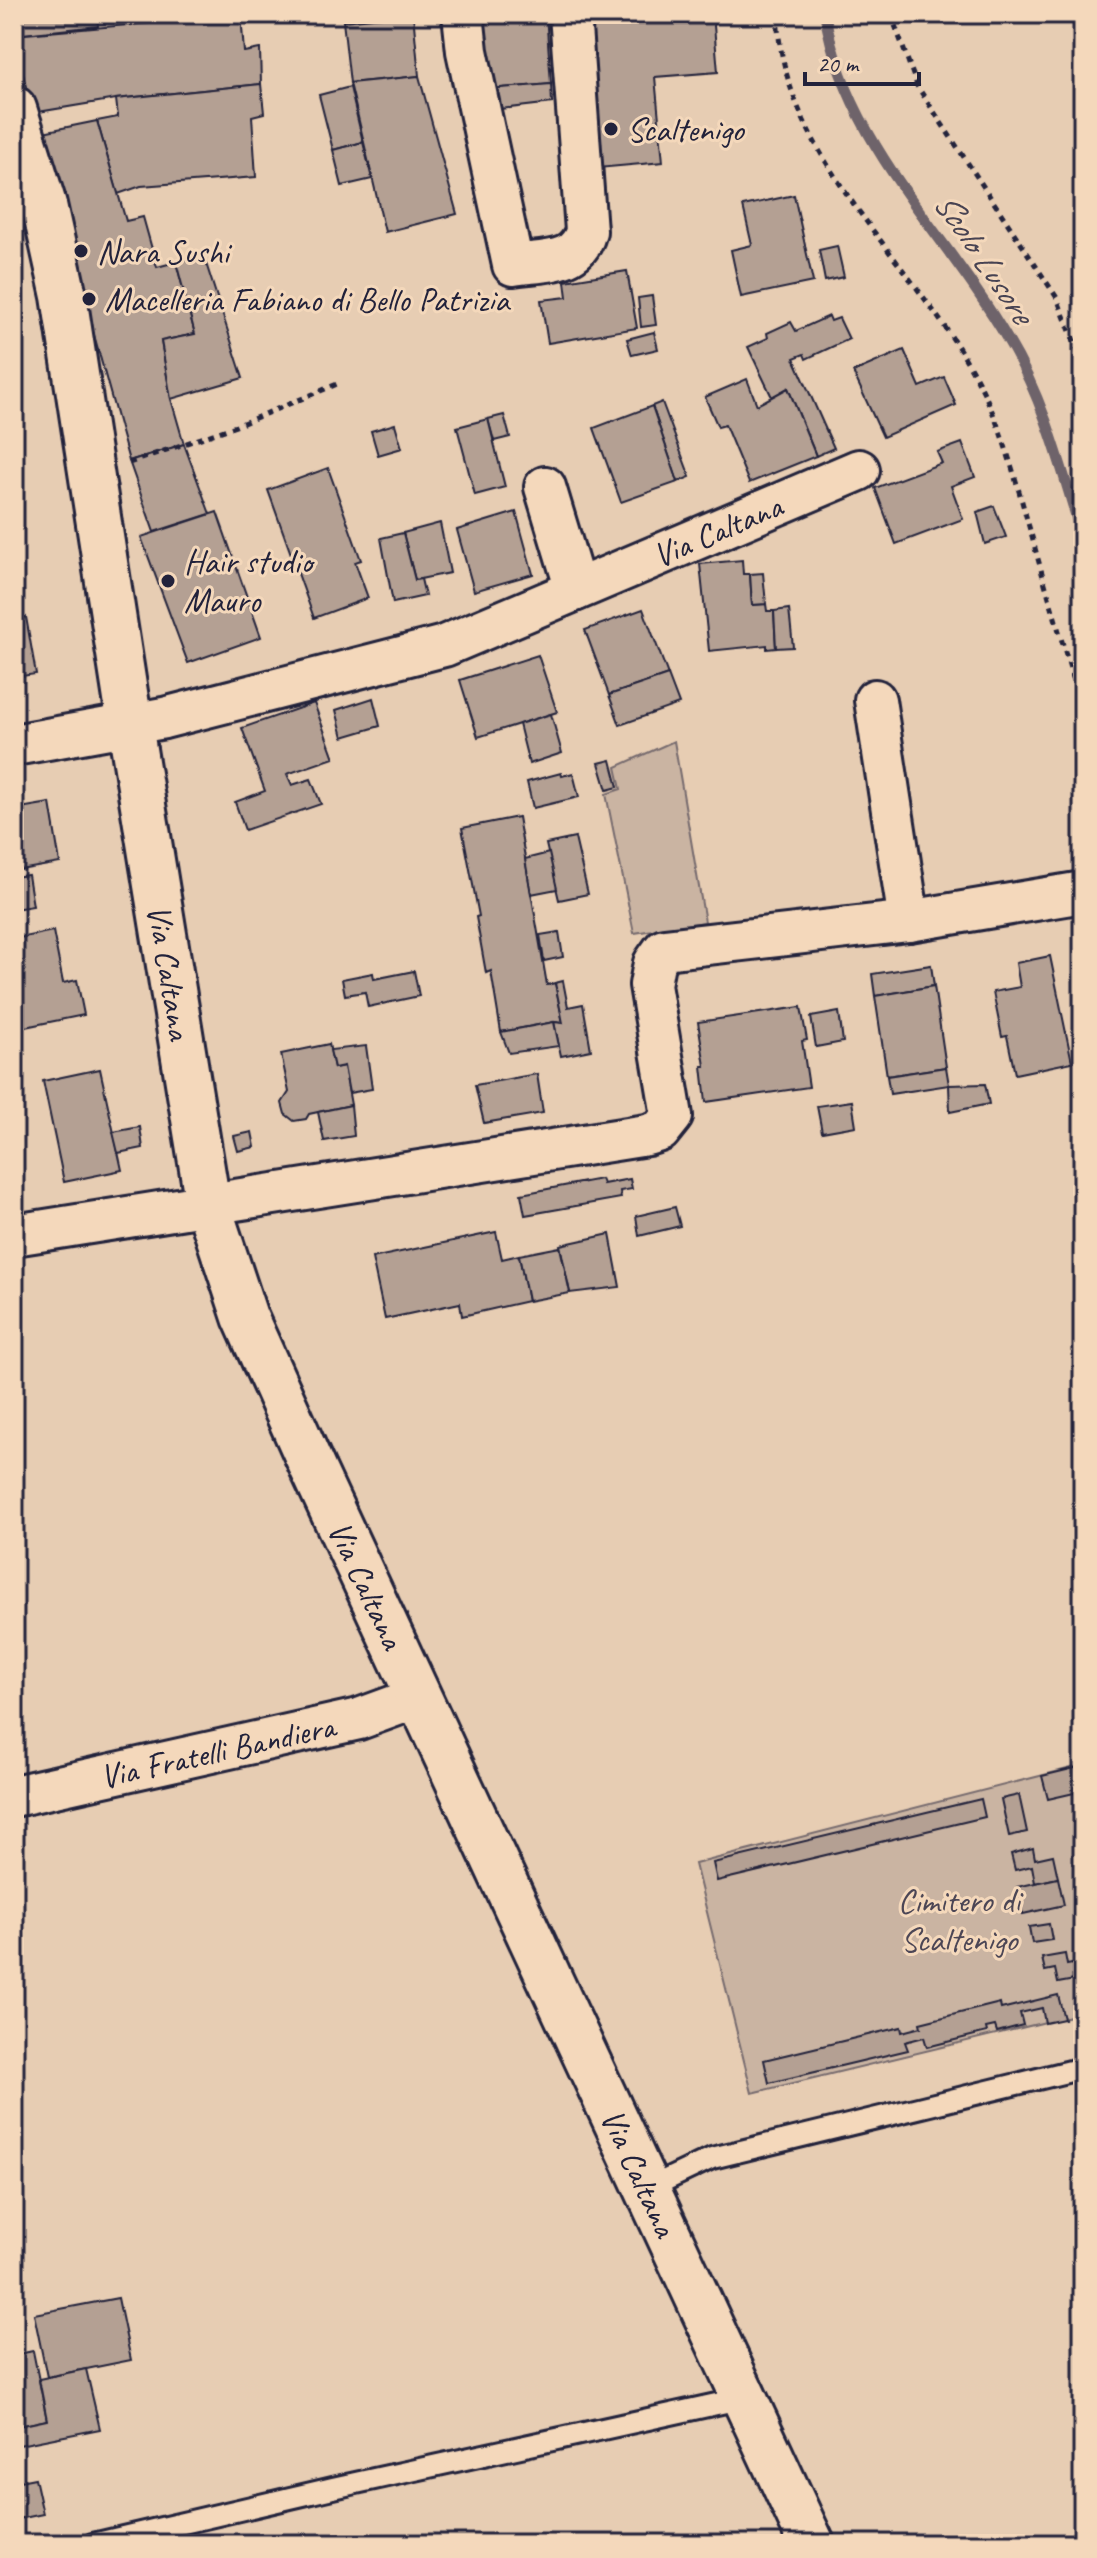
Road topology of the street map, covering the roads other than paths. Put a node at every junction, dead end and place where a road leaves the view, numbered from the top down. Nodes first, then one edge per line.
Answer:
1 (463, 14) edge
2 (570, 14) edge
3 (14, 109) edge
4 (859, 470) dead end
5 (545, 487) dead end
6 (576, 590) junction
7 (875, 700) dead end
8 (130, 725) junction
9 (14, 745) edge
10 (1083, 892) edge
11 (909, 921) junction
12 (208, 1205) junction
13 (14, 1235) edge
14 (419, 1697) junction
15 (14, 1796) edge
16 (1083, 2068) edge
17 (649, 2188) junction
18 (744, 2398) junction
19 (93, 2544) edge
20 (812, 2544) edge

1 - 2 street
3 - 8 main road, Via Caltana
4 - 6 street, Via Caltana
5 - 6 street
6 - 8 street, Via Caltana
7 - 11 street
8 - 9 street
8 - 12 main road, Via Caltana
10 - 11 street
11 - 12 street
12 - 13 street
12 - 14 main road, Via Caltana
14 - 15 street, Via Fratelli Bandiera
14 - 17 main road, Via Caltana
16 - 17 lane
17 - 18 main road, Via Caltana
18 - 19 lane
18 - 20 main road, Via Caltana

